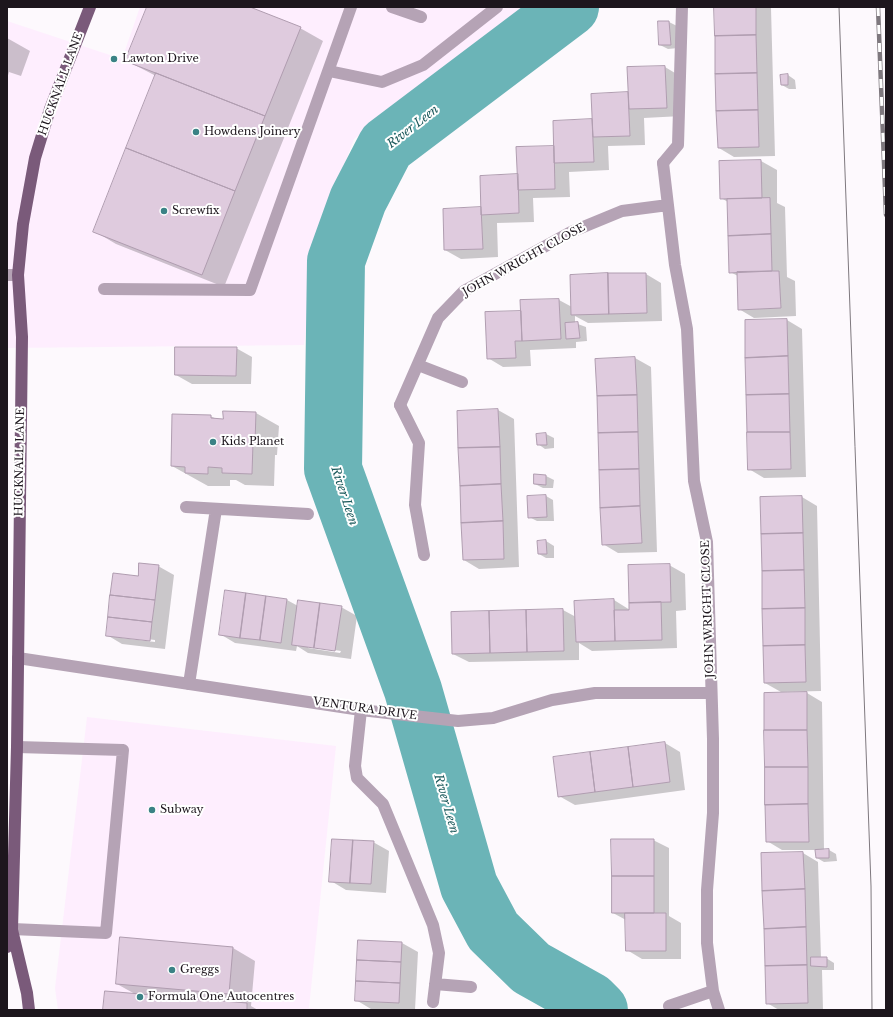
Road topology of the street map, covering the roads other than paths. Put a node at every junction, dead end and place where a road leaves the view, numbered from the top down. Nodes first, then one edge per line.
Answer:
1 (90, 7) edge
2 (351, 7) edge
3 (392, 7) edge
4 (497, 7) edge
5 (682, 7) edge
6 (421, 17) dead end
7 (328, 71) junction
8 (668, 206) junction
9 (13, 275) edge
10 (104, 289) dead end
11 (418, 365) junction
12 (462, 382) dead end
13 (186, 507) dead end
14 (216, 509) junction
15 (308, 514) dead end
16 (424, 555) dead end
17 (18, 658) junction
18 (189, 684) junction
19 (711, 693) junction
20 (361, 710) junction
21 (17, 747) junction
22 (12, 929) junction
23 (7, 946) edge
24 (435, 984) junction
25 (471, 987) dead end
26 (712, 991) junction
27 (433, 1002) dead end
28 (669, 1006) dead end
29 (29, 1010) edge
30 (719, 1010) edge

1 - 9 main road, HUCKNALL LANE
2 - 7 street
3 - 6 street
4 - 7 street
5 - 8 street, JOHN WRIGHT CLOSE
7 - 10 street
8 - 11 street, JOHN WRIGHT CLOSE
8 - 19 street, JOHN WRIGHT CLOSE
9 - 17 main road, HUCKNALL LANE
11 - 12 street
11 - 16 street, JOHN WRIGHT CLOSE
13 - 14 street
14 - 15 street
14 - 18 street
17 - 18 street, VENTURA DRIVE
17 - 21 main road, HUCKNALL LANE
18 - 20 street, VENTURA DRIVE
19 - 20 street, VENTURA DRIVE
19 - 26 street, JOHN WRIGHT CLOSE
20 - 24 street
21 - 22 main road, HUCKNALL LANE
21 - 22 street
22 - 23 main road, HUCKNALL LANE
22 - 29 main road, HUCKNALL LANE
24 - 25 street
24 - 27 street
26 - 28 street
26 - 30 street, JOHN WRIGHT CLOSE

